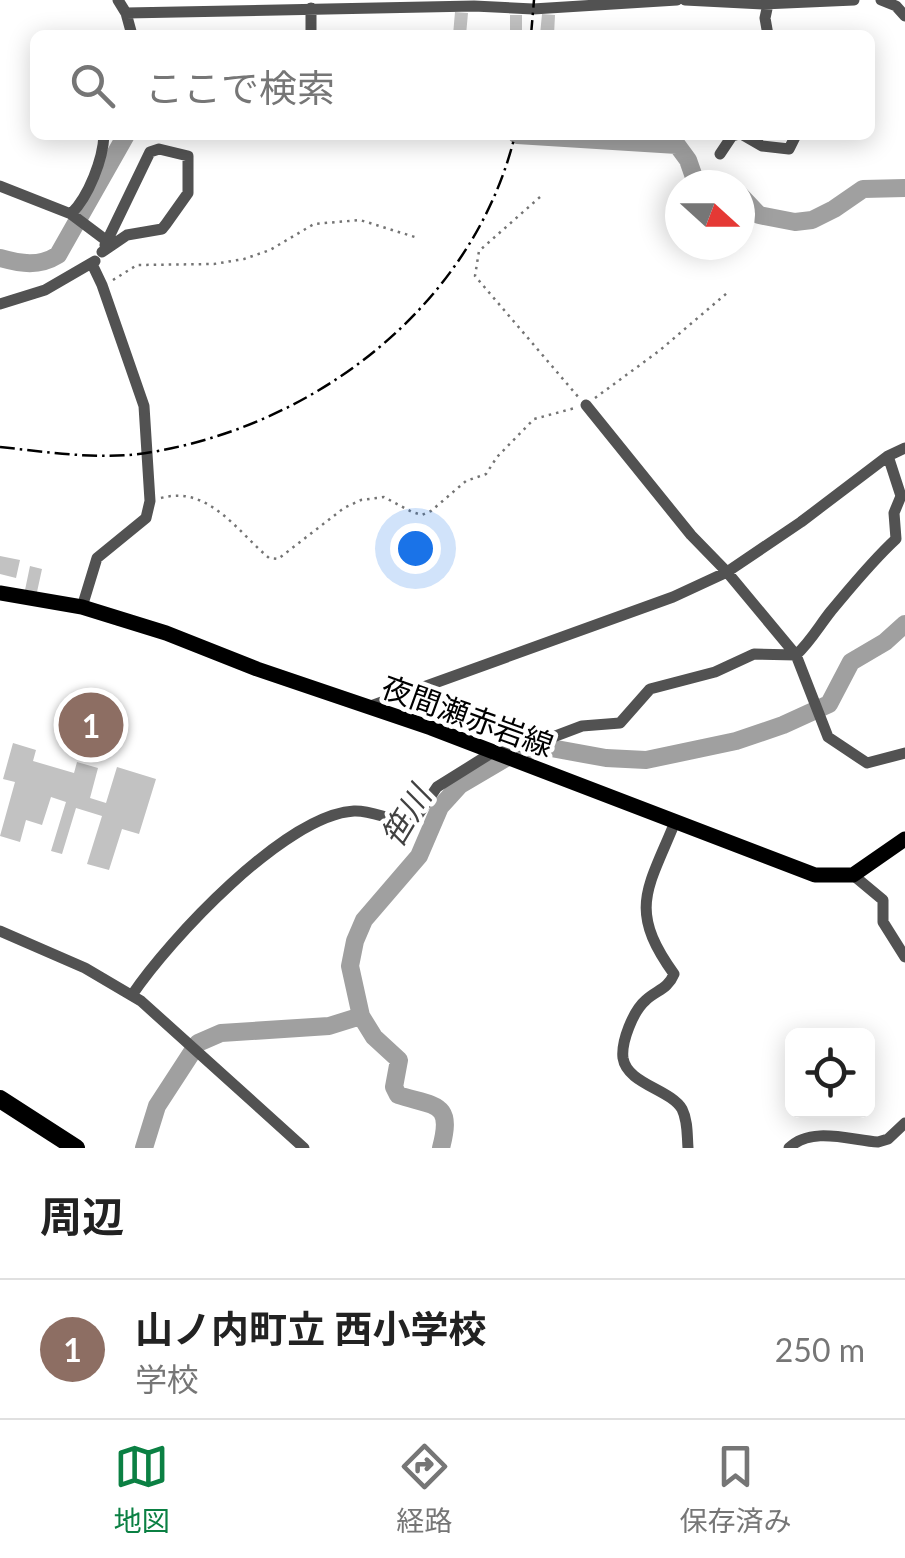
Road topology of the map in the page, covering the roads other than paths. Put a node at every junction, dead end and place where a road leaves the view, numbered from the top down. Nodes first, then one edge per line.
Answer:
1 (118, 0) edge
2 (677, 0) edge
3 (685, 0) edge
4 (834, 0) edge
5 (854, 0) edge
6 (882, 0) edge
7 (596, 2) edge
8 (473, 3) edge
9 (768, 4) junction
10 (308, 5) edge
11 (126, 12) junction
12 (905, 16) edge
13 (131, 30) edge
14 (310, 30) edge
15 (767, 30) edge
16 (104, 140) edge
17 (729, 140) edge
18 (750, 140) edge
19 (793, 140) edge
20 (720, 154) dead end
21 (0, 186) edge
22 (77, 218) junction
23 (104, 246) junction
24 (92, 264) junction
25 (0, 304) edge
26 (586, 405) road end
27 (905, 448) edge
28 (888, 456) junction
29 (727, 572) junction
30 (0, 593) edge
31 (82, 607) junction
32 (796, 655) junction
33 (368, 707) junction
34 (905, 753) edge
35 (503, 756) junction
36 (675, 822) junction
37 (905, 839) edge
38 (854, 875) junction
39 (0, 930) edge
40 (905, 957) edge
41 (132, 994) junction
42 (0, 1099) edge
43 (905, 1124) edge
44 (76, 1148) edge
45 (304, 1148) edge
46 (688, 1148) edge
47 (789, 1148) edge

1 - 11 street
2 - 7 street
3 - 9 street
4 - 5 street
4 - 9 street
6 - 12 street
7 - 8 street
8 - 10 street
9 - 15 street
10 - 11 street
10 - 14 street
11 - 13 street
16 - 22 street
17 - 20 street
18 - 19 street
21 - 22 street
22 - 23 street
23 - 23 street
23 - 24 street
24 - 25 street
24 - 31 street
26 - 29 street
27 - 28 street
28 - 29 street
28 - 32 street
29 - 32 street
29 - 33 street
30 - 31 main road, 夜間瀬赤岩線
31 - 33 main road, 夜間瀬赤岩線
32 - 34 street
32 - 35 street
33 - 35 main road, 夜間瀬赤岩線
35 - 36 main road, 夜間瀬赤岩線
35 - 41 street
36 - 38 main road, 夜間瀬赤岩線
36 - 46 street
37 - 38 main road
38 - 40 street
39 - 41 street
41 - 45 street
42 - 44 highway
43 - 47 street

